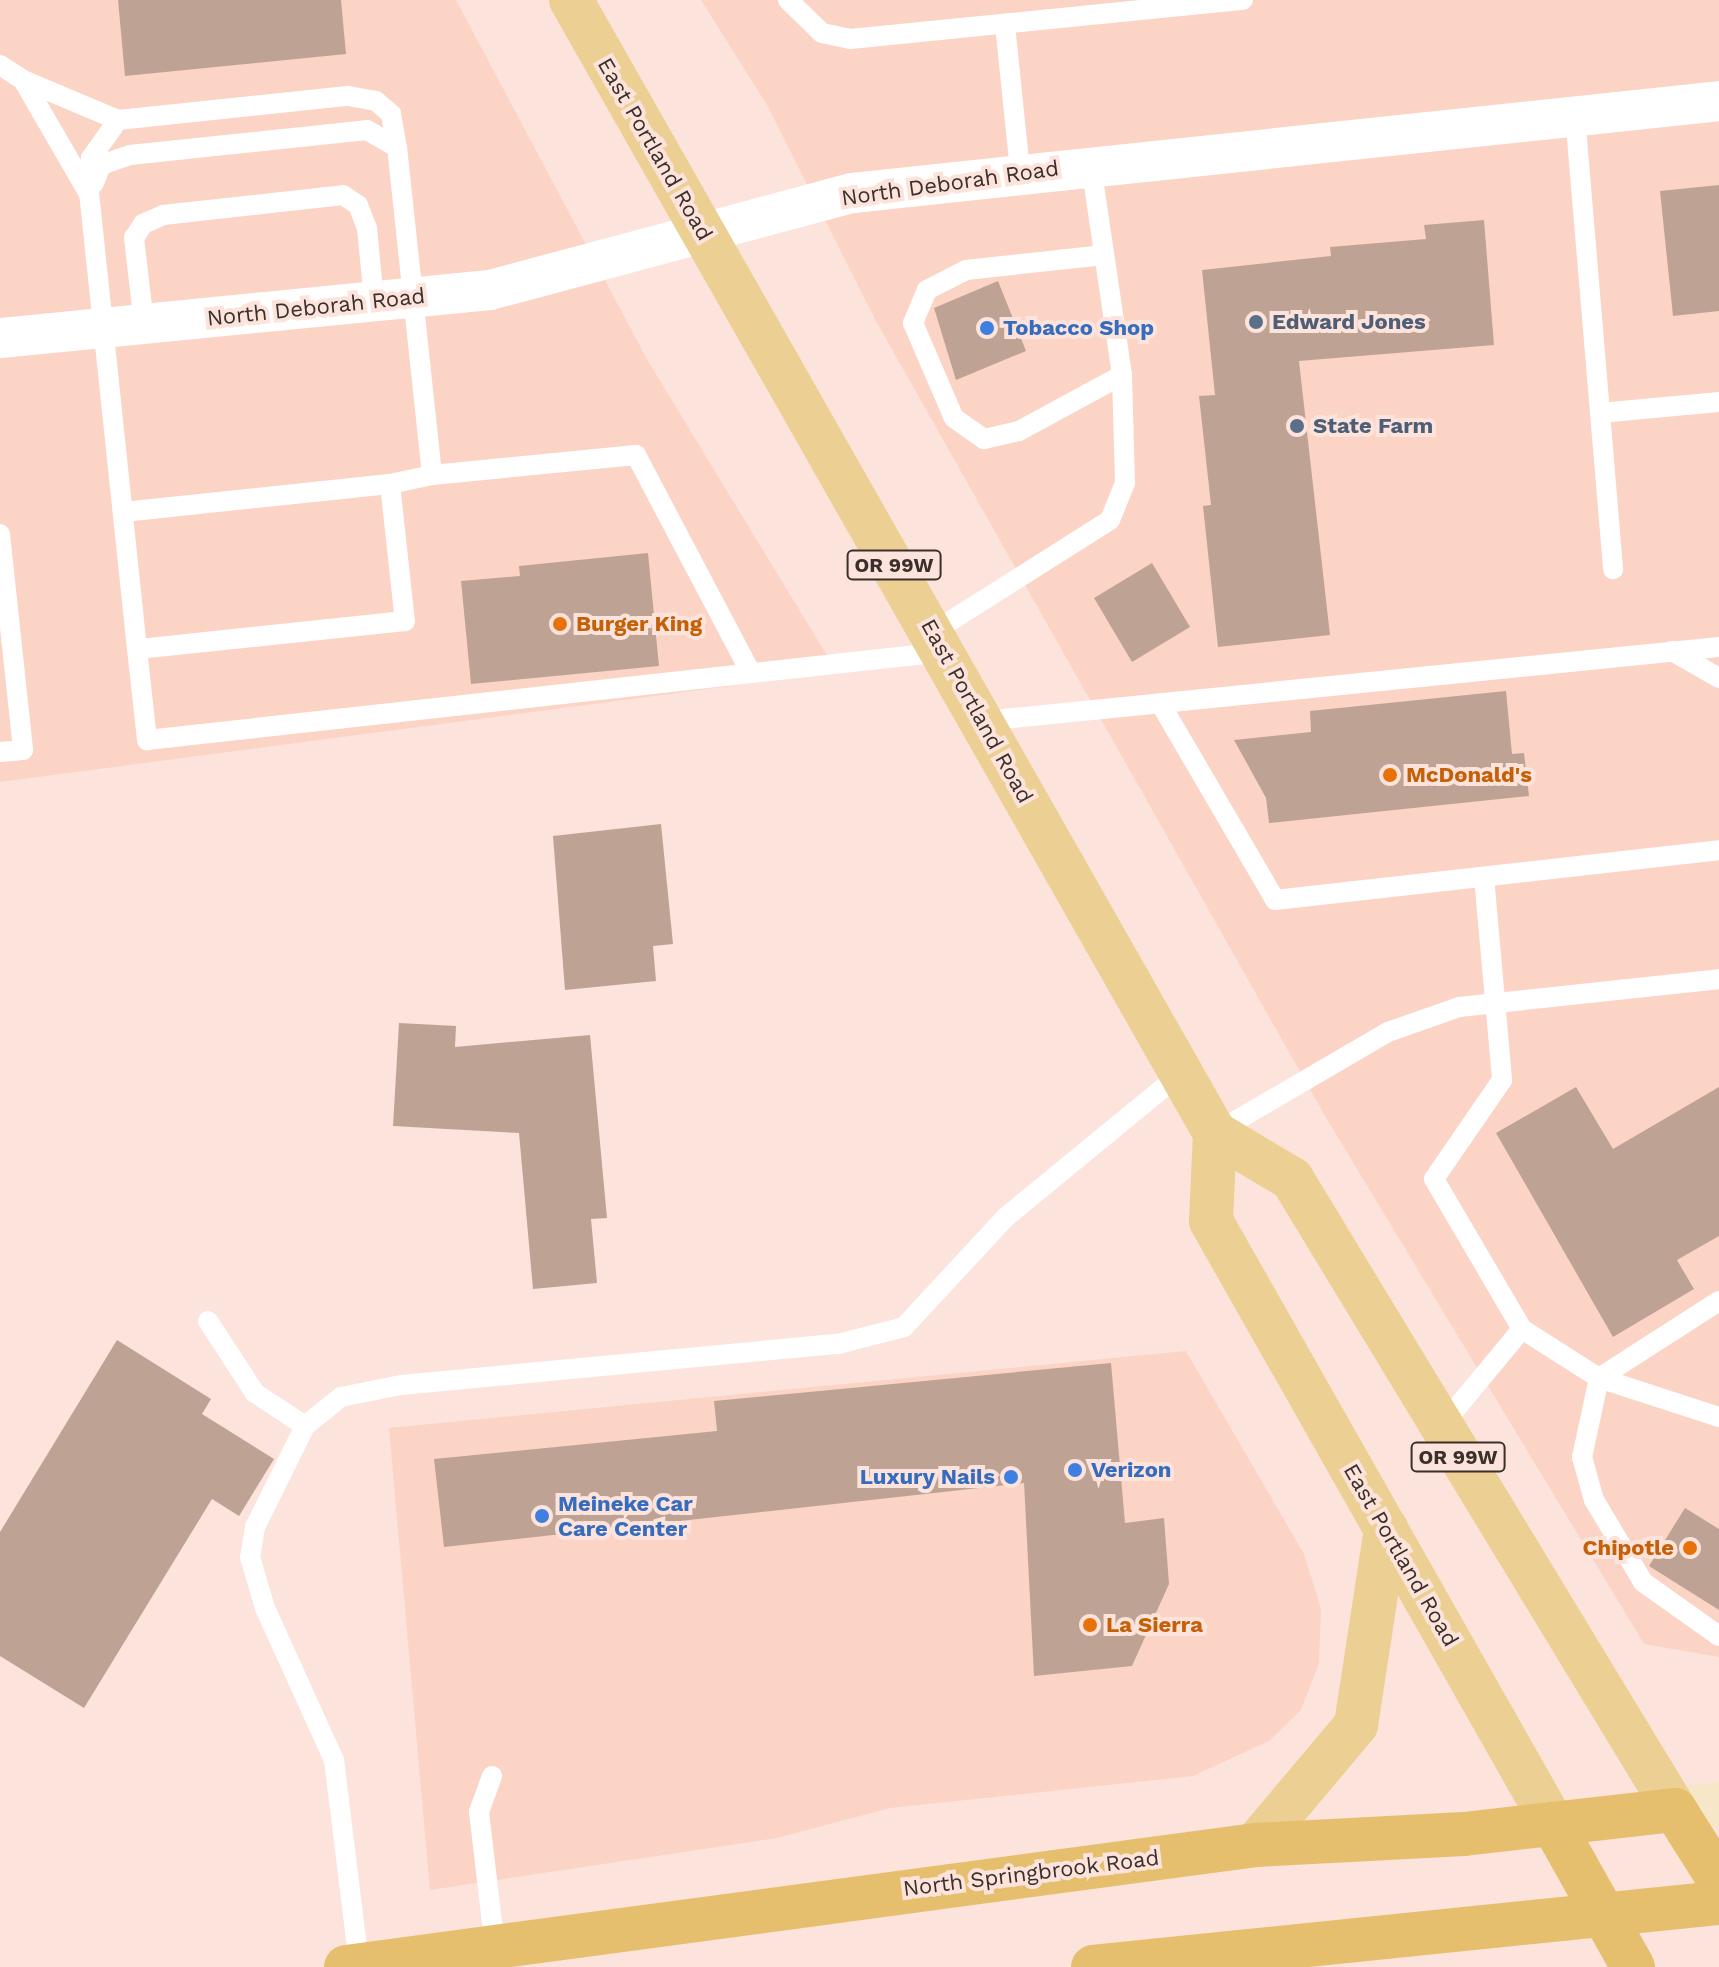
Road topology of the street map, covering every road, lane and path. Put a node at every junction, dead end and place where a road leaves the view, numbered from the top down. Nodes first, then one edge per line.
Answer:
1 (571, 0) edge
2 (788, 0) edge
3 (1243, 0) edge
4 (1005, 25) junction
5 (0, 65) edge
6 (23, 80) junction
7 (1719, 101) edge
8 (1575, 115) junction
9 (118, 120) junction
10 (397, 147) junction
11 (1091, 164) junction
12 (1020, 170) junction
13 (89, 194) junction
14 (704, 234) junction
15 (1104, 255) junction
16 (393, 299) junction
17 (144, 324) junction
18 (104, 327) junction
19 (0, 338) edge
20 (1122, 375) junction
21 (1719, 402) edge
22 (1600, 413) junction
23 (432, 475) junction
24 (390, 484) junction
25 (123, 512) junction
26 (0, 534) edge
27 (1613, 569) dead end
28 (939, 642) junction
29 (1719, 647) edge
30 (137, 649) junction
31 (1672, 651) junction
32 (751, 673) junction
33 (1719, 678) edge
34 (1163, 708) junction
35 (983, 721) junction
36 (0, 752) edge
37 (1719, 850) edge
38 (1484, 877) junction
39 (1719, 979) edge
40 (1496, 1003) junction
41 (1180, 1074) junction
42 (1215, 1133) junction
43 (1719, 1301) edge
44 (208, 1321) dead end
45 (1522, 1329) junction
46 (1599, 1378) junction
47 (1719, 1417) edge
48 (305, 1426) junction
49 (1440, 1428) junction
50 (1386, 1528) junction
51 (1719, 1636) edge
52 (492, 1776) dead end
53 (1719, 1804) edge
54 (1675, 1810) junction
55 (1553, 1824) junction
56 (1255, 1845) junction
57 (1719, 1880) edge
58 (1719, 1903) edge
59 (1603, 1913) junction
60 (497, 1959) edge
61 (352, 1966) edge
62 (1093, 1967) edge
63 (1633, 1967) edge

1 - 14 main road, East Portland Road / OR 99W
2 - 4 lane
3 - 4 lane
4 - 12 lane
5 - 6 lane
6 - 9 lane
6 - 13 lane
7 - 8 street, North Deborah Road
8 - 11 street, North Deborah Road
8 - 22 lane
9 - 10 lane
9 - 13 lane
10 - 13 lane
10 - 16 lane
11 - 12 street, North Deborah Road
11 - 15 lane
12 - 14 street, North Deborah Road
13 - 18 lane
14 - 16 street, North Deborah Road
14 - 28 main road, East Portland Road / OR 99W
15 - 20 lane
15 - 20 lane
16 - 17 street, North Deborah Road
16 - 17 lane
16 - 23 lane
17 - 18 street, North Deborah Road
18 - 19 street, North Deborah Road
18 - 25 lane
20 - 28 lane
21 - 22 lane
22 - 27 lane
23 - 24 lane
23 - 32 lane
24 - 25 lane
24 - 30 lane
25 - 30 lane
26 - 36 lane
28 - 32 lane
28 - 35 main road, East Portland Road / OR 99W
29 - 31 lane
30 - 32 lane
31 - 33 lane
31 - 34 lane
34 - 35 lane
34 - 38 lane
35 - 41 main road, East Portland Road / OR 99W
37 - 38 lane
38 - 40 lane
39 - 40 lane
40 - 42 lane
40 - 45 lane
41 - 42 main road, East Portland Road / OR 99W
41 - 48 lane
42 - 49 main road, East Portland Road / OR 99W
42 - 50 main road, East Portland Road
43 - 46 lane
44 - 48 lane
45 - 46 lane
45 - 49 lane
46 - 47 lane
46 - 51 lane
48 - 61 lane
49 - 54 main road, East Portland Road / OR 99W
50 - 55 main road, East Portland Road
50 - 56 main road
52 - 60 lane
53 - 54 main road, North Springbrook Road
54 - 55 highway, North Springbrook Road
54 - 57 highway, East Portland Road / OR 99W
55 - 56 highway, North Springbrook Road
55 - 59 highway, East Portland Road
56 - 60 highway, North Springbrook Road
58 - 59 highway
59 - 62 highway
59 - 63 highway, East Portland Road
60 - 61 highway, North Springbrook Road

